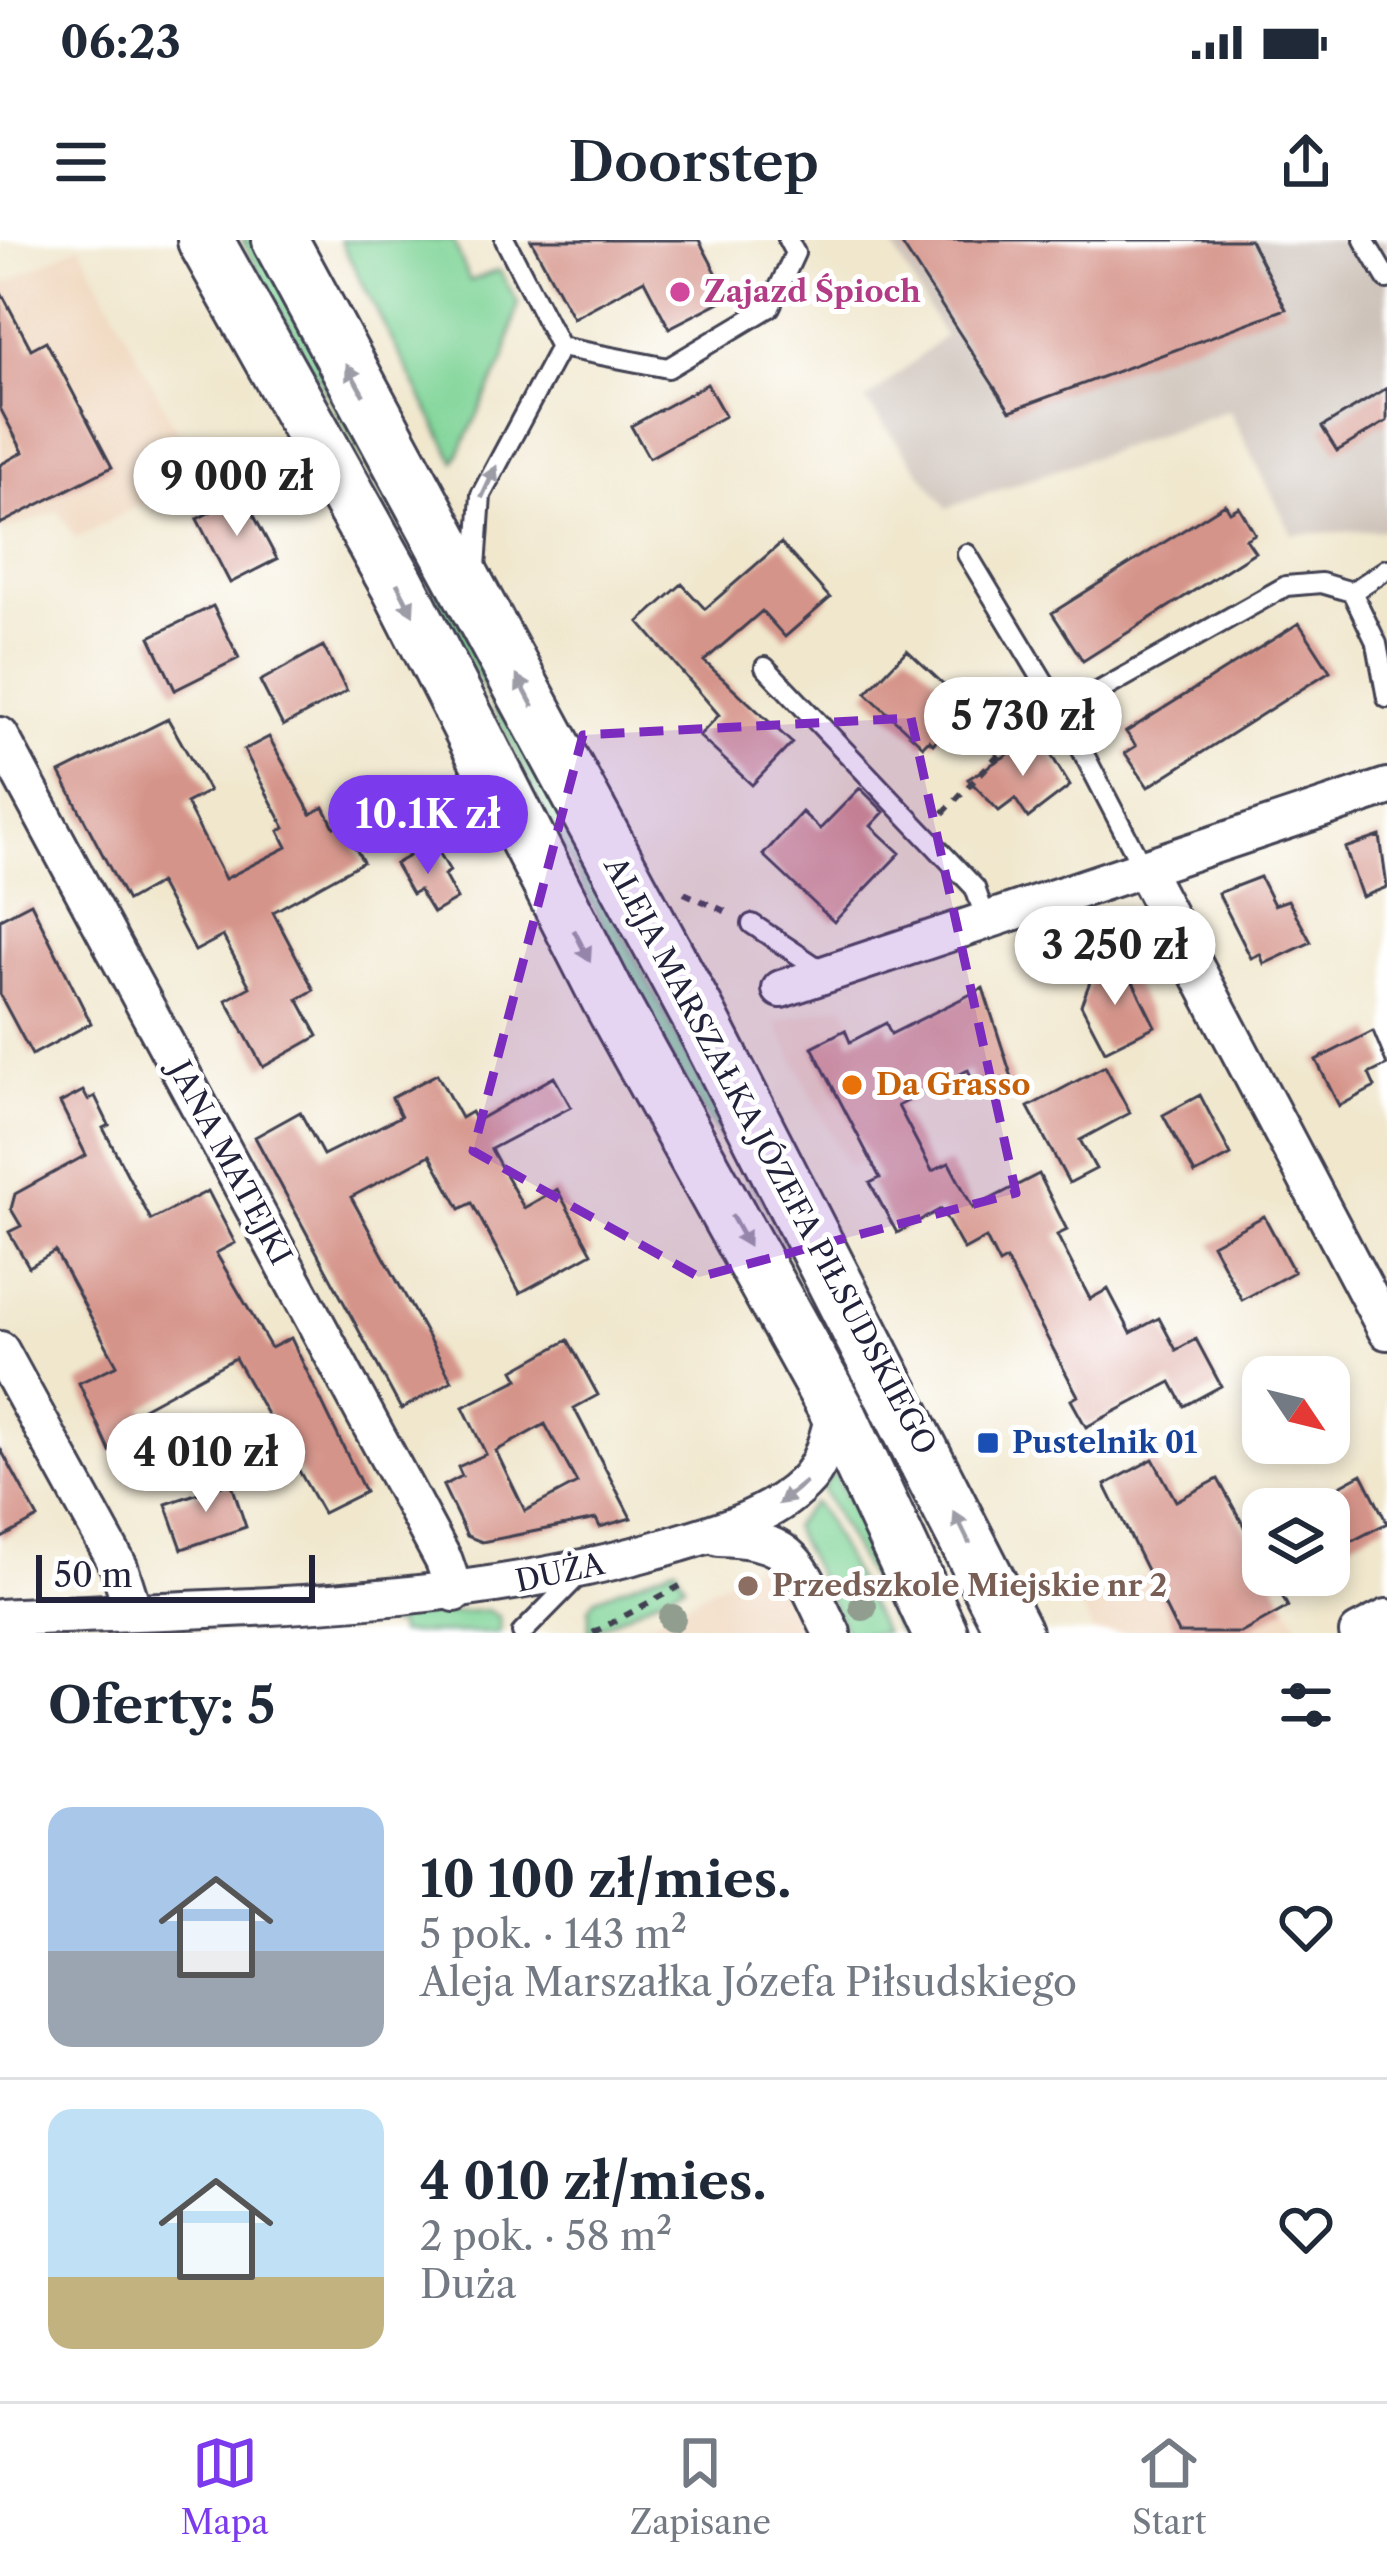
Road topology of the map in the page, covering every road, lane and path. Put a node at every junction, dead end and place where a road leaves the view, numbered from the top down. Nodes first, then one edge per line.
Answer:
1 (205, 240) edge
2 (280, 240) edge
3 (298, 240) edge
4 (505, 240) edge
5 (788, 240) edge
6 (1364, 240) edge
7 (1387, 278) edge
8 (323, 320) junction
9 (560, 346) junction
10 (967, 554) dead end
11 (1387, 569) edge
12 (1352, 592) junction
13 (474, 596) junction
14 (766, 668) dead end
15 (1387, 698) edge
16 (1062, 712) junction
17 (0, 736) edge
18 (1387, 787) edge
19 (923, 833) junction
20 (1143, 868) junction
21 (672, 887) dead end
22 (986, 920) junction
23 (752, 924) joint
24 (827, 974) junction
25 (781, 989) dead end
26 (1387, 1331) edge
27 (0, 1350) edge
28 (836, 1408) junction
29 (704, 1536) junction
30 (582, 1572) junction
31 (694, 1578) dead end
32 (455, 1593) junction
33 (133, 1611) junction
34 (1387, 1618) edge
35 (176, 1621) edge
36 (19, 1623) edge
37 (522, 1633) edge
38 (592, 1633) edge
39 (832, 1633) edge
40 (940, 1633) edge
41 (1014, 1633) edge
42 (1358, 1633) edge

1 -> 28 main road, ALEJA MARSZAŁKA JÓZEFA PIŁSUDSKIEGO
2 - 8 main road, ALEJA MARSZAŁKA JÓZEFA PIŁSUDSKIEGO
3 - 8 street
4 - 9 lane
5 - 9 lane
6 - 7 lane
13 -> 8 main road, ALEJA MARSZAŁKA JÓZEFA PIŁSUDSKIEGO
13 -> 9 lane
10 - 16 lane
11 - 12 lane
12 - 15 lane
12 - 16 lane
41 -> 13 main road, ALEJA MARSZAŁKA JÓZEFA PIŁSUDSKIEGO
14 - 19 lane
16 - 19 path
16 - 20 lane
17 - 32 street, JANA MATEJKI
18 - 20 street
19 - 22 lane
20 - 22 street
20 - 26 street
21 - 23 path
22 - 24 street
23 - 24 lane
24 - 25 street
27 - 33 street
28 -> 29 street, DUŻA
28 - 40 main road, ALEJA MARSZAŁKA JÓZEFA PIŁSUDSKIEGO
29 - 30 street, DUŻA
29 - 39 street
30 - 32 street, DUŻA
30 - 37 lane
31 - 38 path
32 - 35 street, DUŻA
33 - 35 street, DUŻA
33 - 36 street, DUŻA
34 - 42 street

